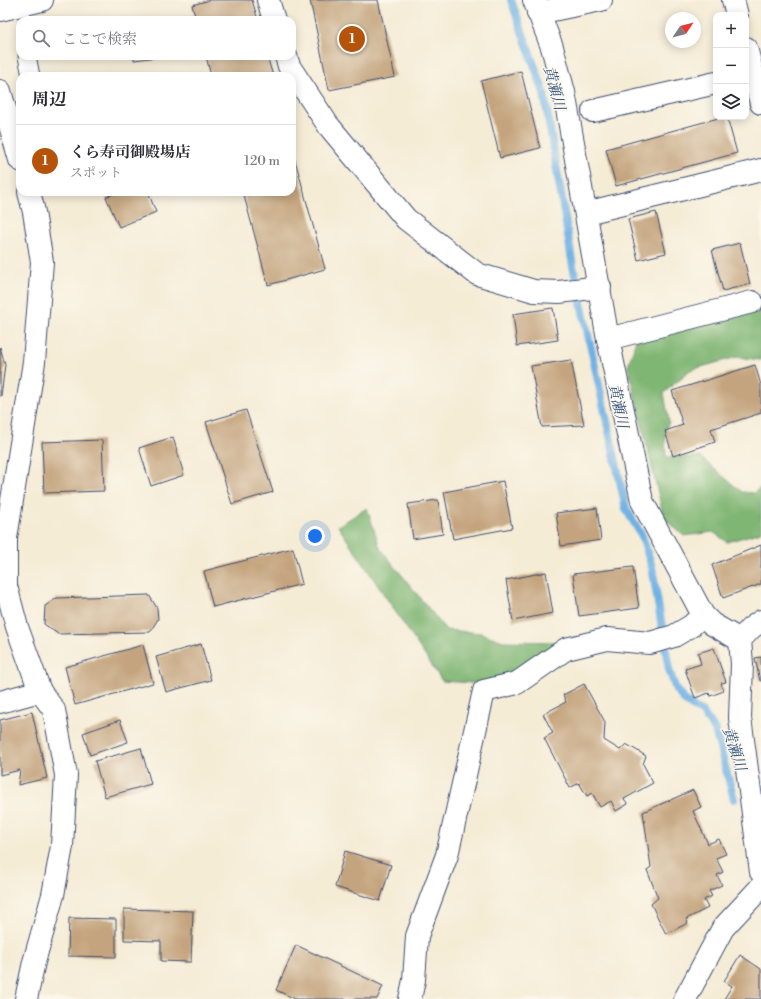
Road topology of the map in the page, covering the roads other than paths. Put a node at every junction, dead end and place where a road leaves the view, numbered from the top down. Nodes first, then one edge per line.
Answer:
1 (42, 0) edge
2 (268, 0) edge
3 (601, 0) edge
4 (733, 0) edge
5 (536, 6) edge
6 (0, 10) edge
7 (736, 12) edge
8 (273, 16) edge
9 (28, 60) edge
10 (287, 60) edge
11 (30, 72) edge
12 (293, 72) edge
13 (750, 75) edge
14 (296, 77) edge
15 (713, 84) edge
16 (0, 91) edge
17 (761, 103) edge
18 (593, 111) dead end
19 (16, 146) edge
20 (761, 170) edge
21 (33, 199) edge
22 (586, 213) junction
23 (594, 288) junction
24 (752, 302) dead end
25 (608, 339) junction
26 (697, 620) junction
27 (761, 621) edge
28 (740, 640) junction
29 (40, 691) junction
30 (0, 702) edge
31 (761, 872) edge
32 (761, 887) edge
33 (26, 999) edge
34 (410, 999) edge
35 (685, 999) edge

1 - 6 main road
2 - 8 main road
3 - 5 main road
4 - 7 main road
5 - 22 main road
9 - 11 lane
10 - 12 main road
13 - 17 main road
14 - 23 main road
15 - 18 main road
16 - 19 main road
20 - 22 main road
21 - 29 main road
22 - 23 main road
23 - 25 main road
24 - 25 main road
25 - 26 main road
26 - 28 main road
26 - 34 main road
27 - 28 main road
28 - 31 main road
29 - 30 main road
29 - 33 main road
32 - 35 main road

